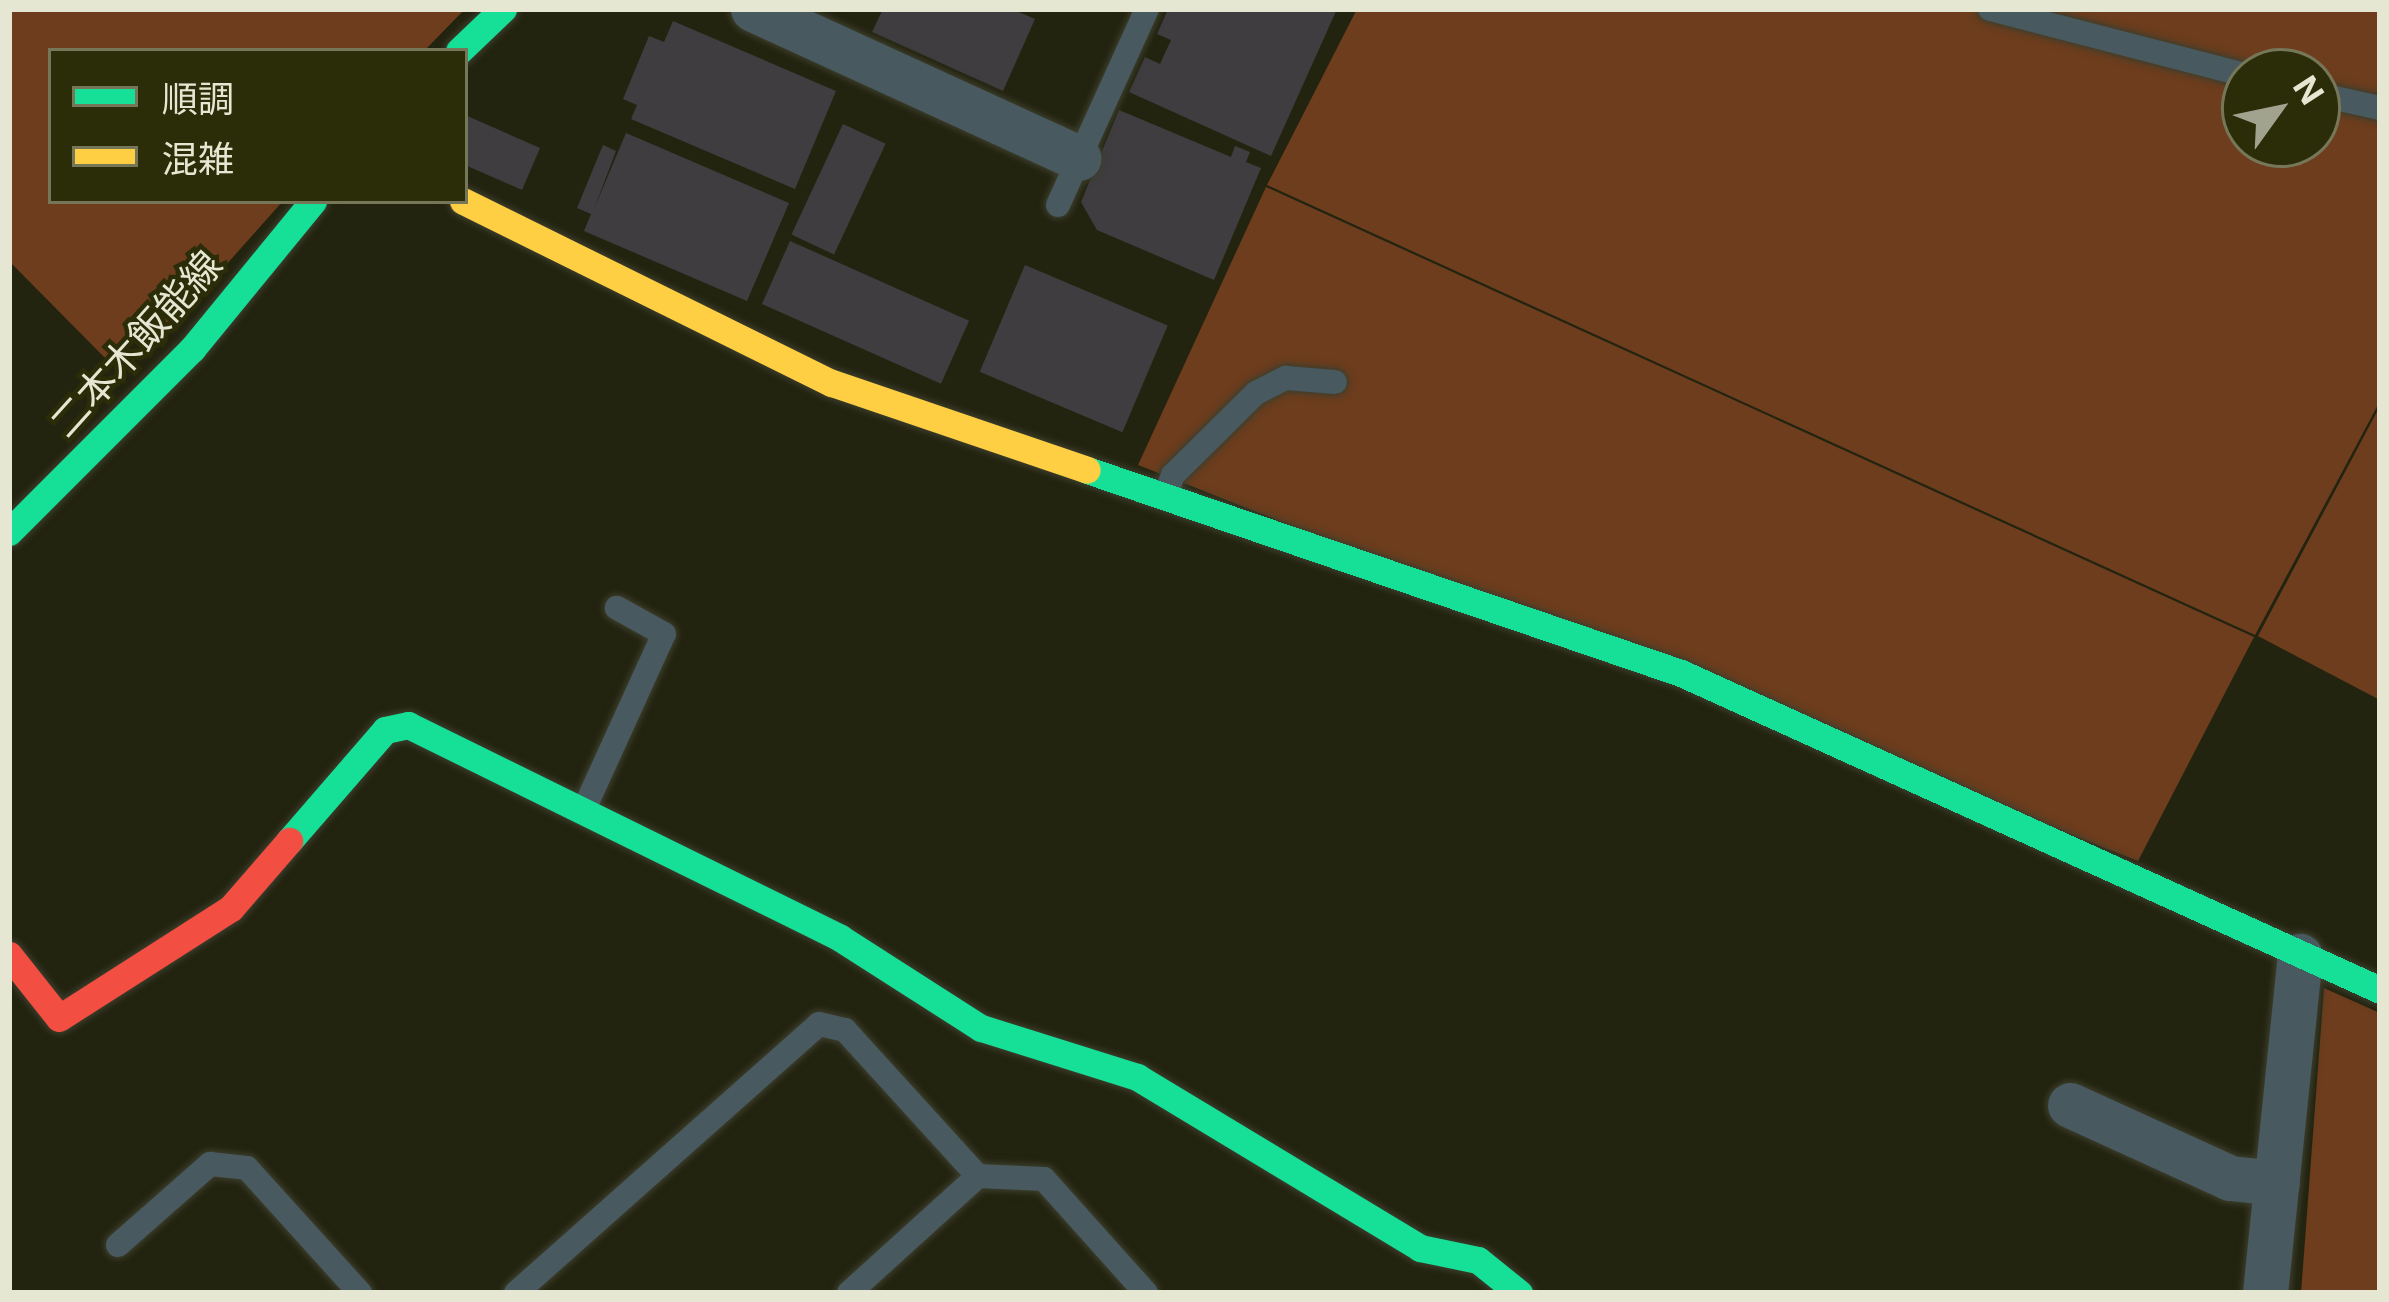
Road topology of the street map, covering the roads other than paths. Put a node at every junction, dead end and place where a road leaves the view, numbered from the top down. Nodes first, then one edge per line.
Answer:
1 (502, 9) edge
2 (753, 9) edge
3 (1147, 9) edge
4 (1990, 9) edge
5 (462, 48) edge
6 (2221, 69) edge
7 (2341, 99) edge
8 (2380, 108) edge
9 (1079, 158) junction
10 (468, 203) edge
11 (312, 204) edge
12 (1058, 205) dead end
13 (1335, 382) dead end
14 (1166, 496) junction
15 (9, 532) edge
16 (617, 608) dead end
17 (583, 811) junction
18 (9, 955) edge
19 (2300, 956) junction
20 (2380, 990) edge
21 (2070, 1105) dead end
22 (978, 1177) junction
23 (2278, 1183) junction
24 (118, 1245) dead end
25 (360, 1293) edge
26 (516, 1293) edge
27 (849, 1293) edge
28 (1146, 1293) edge
29 (1520, 1293) edge
30 (2265, 1293) edge

1 - 5 street
2 - 9 street
3 - 9 lane
4 - 6 lane
7 - 8 lane
9 - 12 lane
10 - 14 street
11 - 15 street, 二本木飯能線
13 - 14 lane
14 - 19 street
16 - 17 lane
17 - 18 street
17 - 29 street
19 - 20 street
19 - 23 street
21 - 23 street
22 - 26 lane
22 - 27 lane
22 - 28 lane
23 - 30 street
24 - 25 lane

